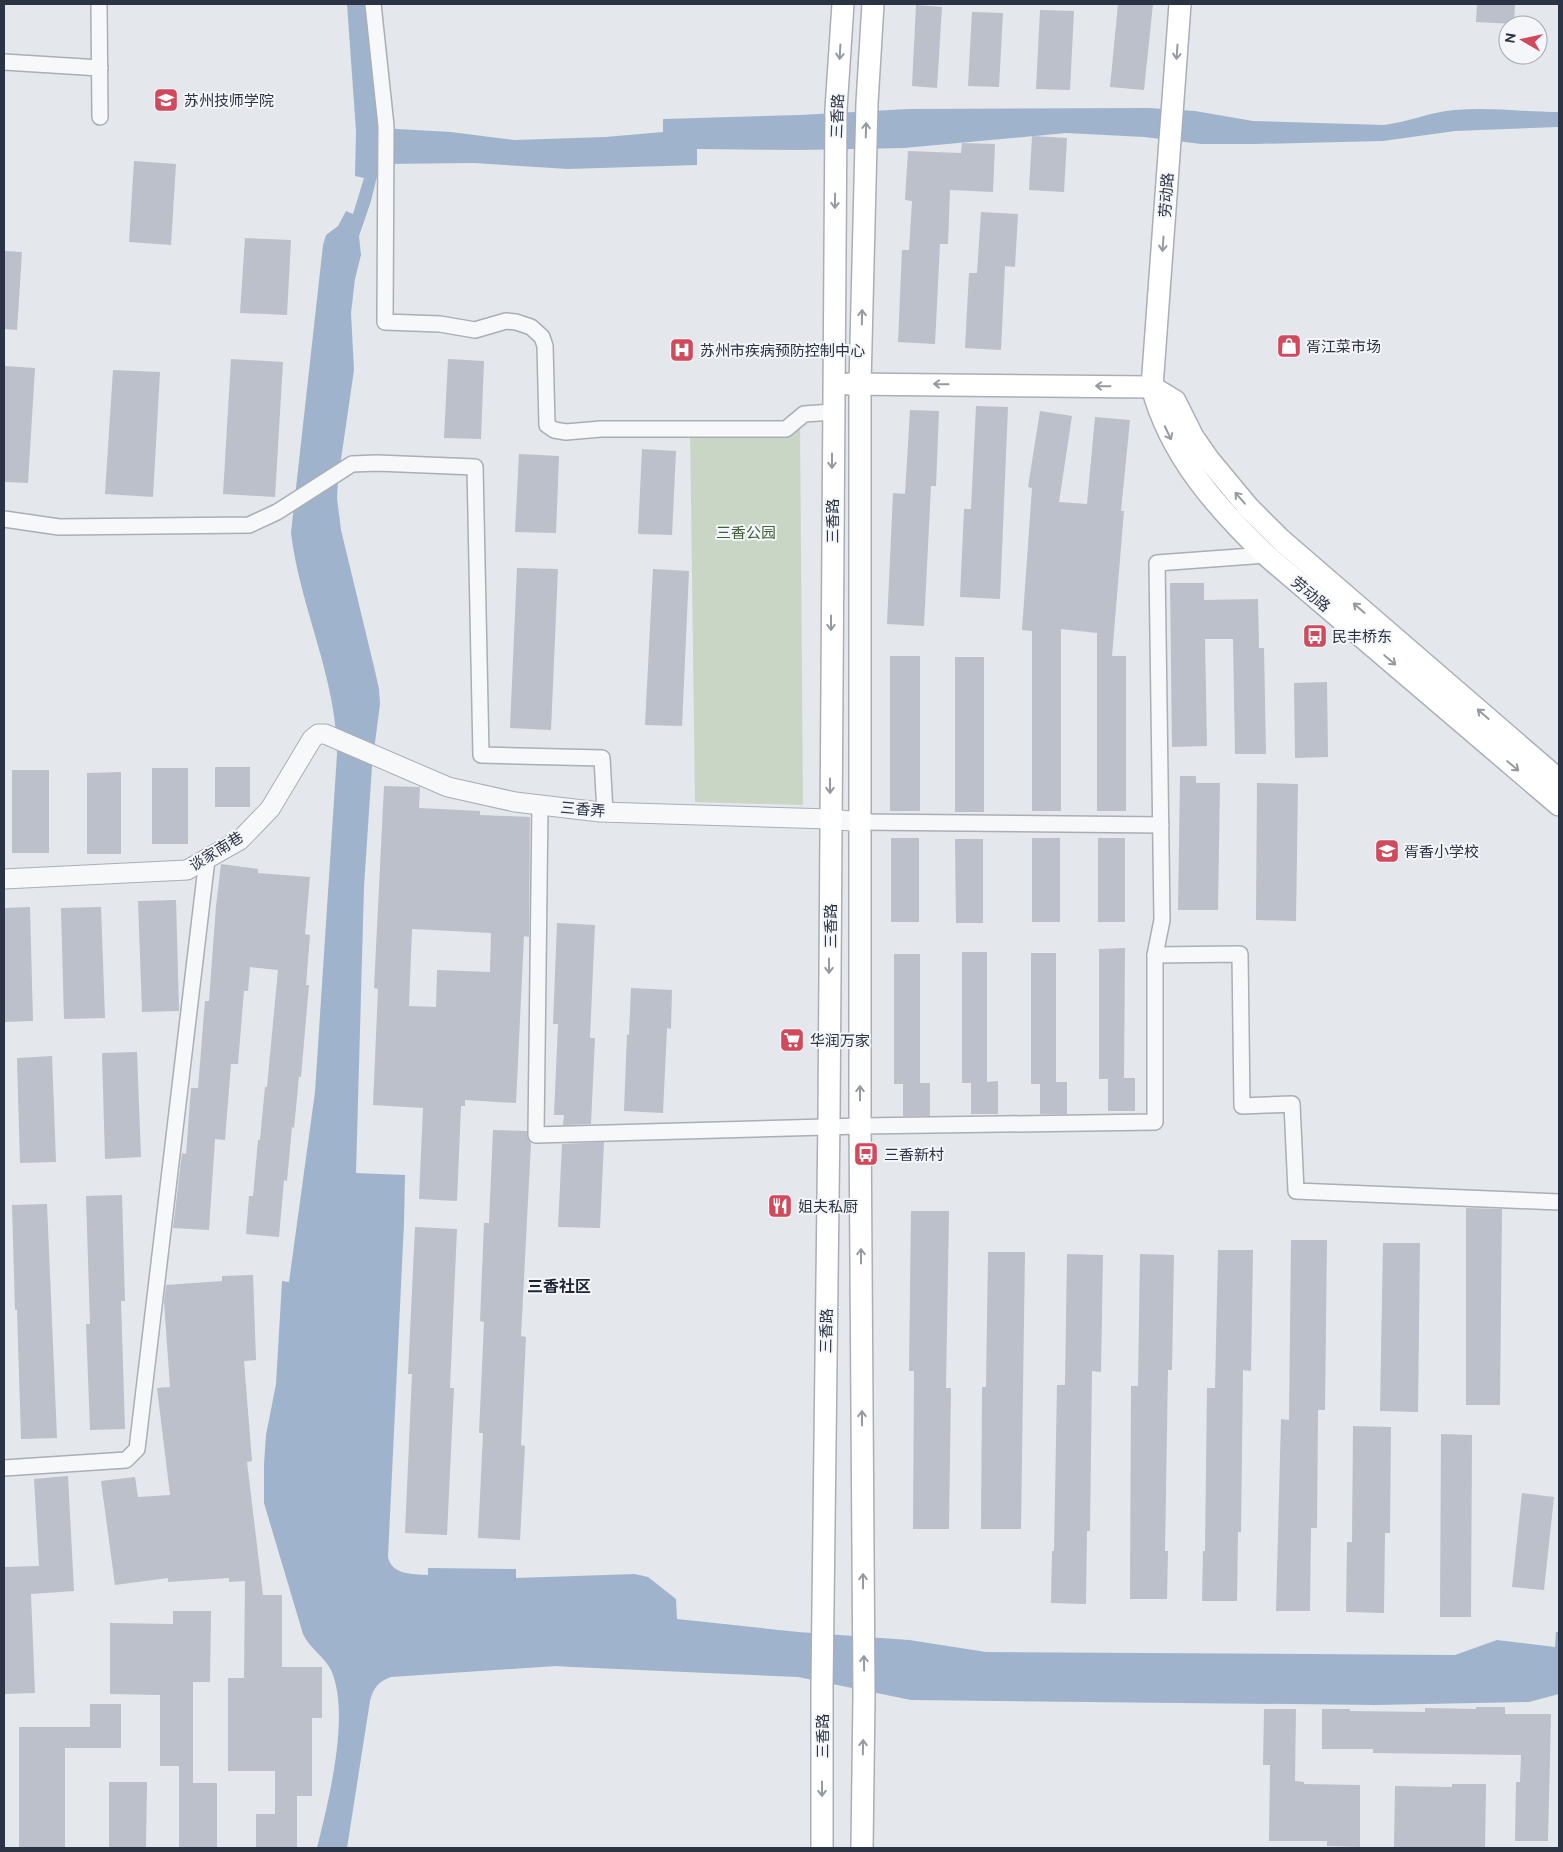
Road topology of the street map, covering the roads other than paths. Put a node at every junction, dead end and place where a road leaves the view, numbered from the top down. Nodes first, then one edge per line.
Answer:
1 (99, 4) edge
2 (373, 4) edge
3 (843, 4) edge
4 (873, 4) edge
5 (1180, 4) edge
6 (4, 62) edge
7 (100, 68) junction
8 (100, 117) dead end
9 (833, 384) junction
10 (860, 384) junction
11 (1152, 387) junction
12 (832, 412) junction
13 (4, 519) edge
14 (1266, 555) junction
15 (322, 734) joint
16 (1559, 780) edge
17 (540, 805) junction
18 (1559, 805) edge
19 (605, 812) junction
20 (830, 819) junction
21 (861, 822) junction
22 (1161, 825) junction
23 (207, 859) junction
24 (4, 880) edge
25 (1155, 955) junction
26 (860, 1126) junction
27 (828, 1128) junction
28 (1559, 1202) edge
29 (4, 1468) edge
30 (822, 1848) edge
31 (862, 1848) edge

1 - 7 street
2 - 12 street
3 -> 9 main road, 三香路
10 -> 4 main road, 三香路
5 -> 11 main road, 劳动路
6 - 7 street
7 - 8 street
9 - 10 main road
9 - 12 main road, 三香路
11 -> 10 main road
10 - 21 main road, 三香路
11 -> 14 main road, 劳动路
16 -> 11 main road, 劳动路
12 -> 20 main road, 三香路
13 - 19 street
14 -> 18 main road, 劳动路
14 - 22 street
15 - 17 street, 三香弄
15 - 23 street, 谈家南巷
17 - 19 street, 三香弄
17 - 27 street
19 - 20 street, 三香弄
20 - 21 street, 三香弄
20 -> 27 main road, 三香路
21 - 22 street
26 -> 21 main road, 三香路
22 - 25 street
23 - 24 street, 谈家南巷
23 - 29 street
25 - 26 street
25 - 28 street
26 - 27 street
31 -> 26 main road, 三香路
27 -> 30 main road, 三香路

